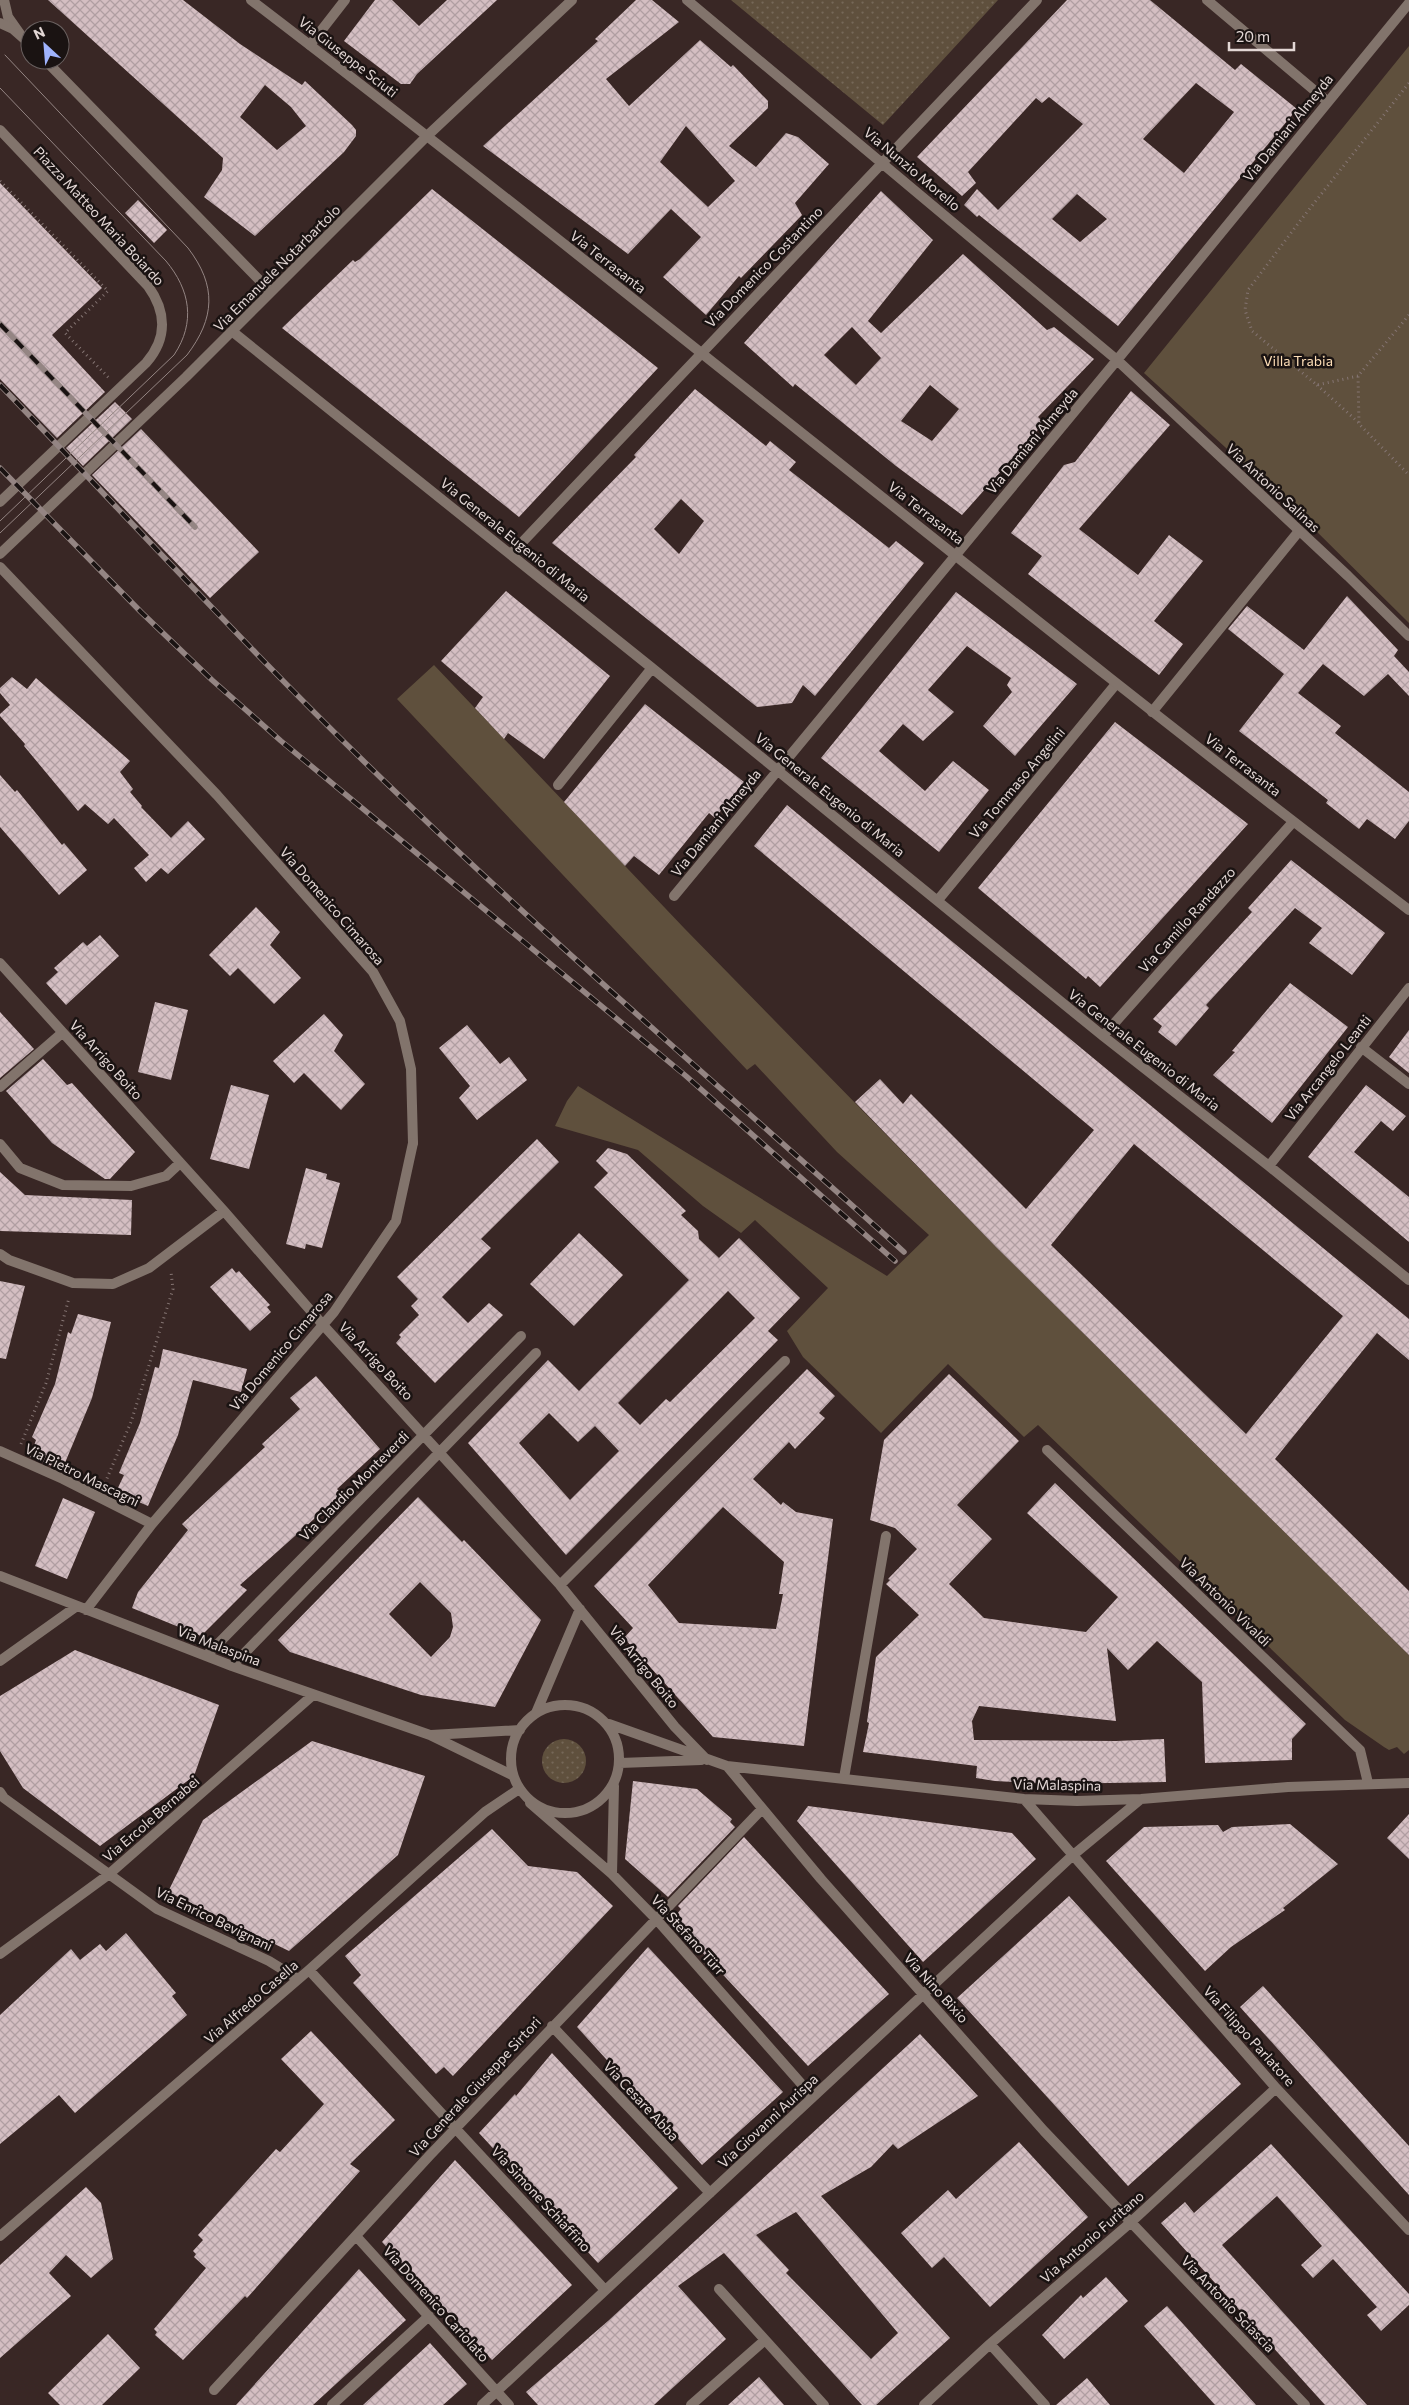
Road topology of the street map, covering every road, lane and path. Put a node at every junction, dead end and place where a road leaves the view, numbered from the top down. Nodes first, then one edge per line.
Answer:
1 (4, 0) edge
2 (251, 0) edge
3 (344, 0) edge
4 (572, 0) edge
5 (688, 0) edge
6 (1037, 0) edge
7 (1207, 0) edge
8 (1409, 3) edge
9 (0, 23) edge
10 (20, 35) joint
11 (310, 45) junction
12 (55, 70) edge
13 (1409, 83) edge
14 (1328, 101) junction
15 (0, 130) edge
16 (427, 136) junction
17 (884, 162) junction
18 (0, 181) edge
19 (271, 292) junction
20 (1409, 315) edge
21 (233, 332) junction
22 (701, 352) junction
23 (1118, 360) junction
24 (1358, 376) junction
25 (1317, 385) junction
26 (119, 389) junction
27 (1359, 424) junction
28 (1409, 475) edge
29 (0, 502) edge
30 (1299, 531) junction
31 (0, 554) edge
32 (511, 554) junction
33 (956, 554) junction
34 (0, 567) edge
35 (1409, 636) edge
36 (652, 668) junction
37 (1116, 684) junction
38 (1152, 712) junction
39 (777, 771) junction
40 (558, 785) dead end
41 (1293, 822) junction
42 (674, 896) dead end
43 (938, 900) junction
44 (1409, 910) edge
45 (0, 963) edge
46 (1409, 988) edge
47 (62, 1033) junction
48 (1103, 1036) junction
49 (1362, 1047) junction
50 (1409, 1084) edge
51 (0, 1087) edge
52 (0, 1144) edge
53 (180, 1163) junction
54 (1268, 1166) junction
55 (224, 1212) junction
56 (0, 1254) edge
57 (168, 1254) junction
58 (1409, 1280) edge
59 (73, 1283) junction
60 (324, 1326) junction
61 (521, 1336) dead end
62 (536, 1353) dead end
63 (785, 1361) dead end
64 (425, 1434) junction
65 (1047, 1450) dead end
66 (0, 1451) edge
67 (440, 1451) junction
68 (16, 1458) junction
69 (99, 1497) junction
70 (152, 1524) junction
71 (886, 1536) dead end
72 (0, 1576) edge
73 (560, 1585) junction
74 (82, 1608) junction
75 (580, 1609) junction
76 (206, 1656) junction
77 (0, 1661) edge
78 (232, 1666) junction
79 (313, 1695) junction
80 (536, 1713) junction
81 (608, 1724) junction
82 (520, 1730) junction
83 (430, 1735) junction
84 (707, 1760) junction
85 (620, 1763) junction
86 (727, 1766) junction
87 (512, 1775) junction
88 (844, 1778) junction
89 (1409, 1783) edge
90 (1368, 1784) junction
91 (614, 1786) junction
92 (519, 1789) junction
93 (0, 1792) edge
94 (1142, 1798) junction
95 (1024, 1800) junction
96 (530, 1803) junction
97 (762, 1809) junction
98 (1072, 1856) junction
99 (612, 1874) junction
100 (108, 1876) junction
101 (657, 1920) junction
102 (0, 1954) edge
103 (309, 1970) junction
104 (298, 1979) junction
105 (924, 1994) junction
106 (552, 2026) junction
107 (1276, 2088) junction
108 (813, 2097) junction
109 (456, 2128) junction
110 (710, 2193) junction
111 (1130, 2223) junction
112 (1409, 2230) edge
113 (0, 2236) edge
114 (356, 2236) junction
115 (719, 2289) dead end
116 (605, 2290) junction
117 (429, 2316) junction
118 (765, 2340) junction
119 (990, 2344) junction
120 (214, 2390) dead end
121 (496, 2391) junction
122 (332, 2405) edge
123 (482, 2405) edge
124 (510, 2405) edge
125 (691, 2405) edge
126 (824, 2405) edge
127 (924, 2405) edge
128 (1044, 2405) edge
129 (1305, 2405) edge

1 - 10 street
2 - 11 street, Via Giuseppe Sciuti
3 - 11 street
4 - 16 street, Via Emanuele Notarbartolo
5 - 17 street, Via Nunzio Morello
6 - 17 street, Via Domenico Costantino
7 - 14 street
8 - 14 street, Via Damiani Almeyda
9 - 10 street
11 - 16 street, Via Giuseppe Sciuti
12 - 19 street
13 - 25 path
14 - 23 street, Via Damiani Almeyda
15 - 26 street, Piazza Matteo Maria Boiardo
16 - 19 street, Via Emanuele Notarbartolo
16 - 22 street, Via Terrasanta
17 - 22 street, Via Domenico Costantino
17 - 23 street, Via Nunzio Morello
18 - 26 path
19 - 21 street, Via Emanuele Notarbartolo
20 - 24 path
21 - 31 street, Via Emanuele Notarbartolo
21 - 32 street, Via Generale Eugenio di Maria
22 - 32 street, Via Domenico Costantino
22 - 33 street, Via Terrasanta
23 - 30 street, Via Antonio Salinas
23 - 33 street, Via Damiani Almeyda
24 - 25 path
24 - 27 path
25 - 27 path
26 - 29 street, Piazza Matteo Maria Boiardo
27 - 28 path
30 - 35 street, Via Antonio Salinas
30 - 38 street
32 - 36 street, Via Generale Eugenio di Maria
33 - 37 street, Via Terrasanta
33 - 39 street, Via Damiani Almeyda
34 - 60 street, Via Domenico Cimarosa
36 - 39 street, Via Generale Eugenio di Maria
36 - 40 street
37 - 38 street, Via Terrasanta
37 - 43 street, Via Tommaso Angelini
38 - 41 street, Via Terrasanta
39 - 42 street, Via Damiani Almeyda
39 - 43 street, Via Generale Eugenio di Maria
41 - 44 street, Via Terrasanta
41 - 48 street, Via Camillo Randazzo
43 - 48 street, Via Generale Eugenio di Maria
45 - 47 street, Via Arrigo Boito
46 - 49 street, Via Arcangelo Leanti
47 - 51 street
47 - 53 street, Via Arrigo Boito
48 - 54 street, Via Generale Eugenio di Maria
49 - 50 street
49 - 54 street, Via Arcangelo Leanti
52 - 53 street
53 - 55 street, Via Arrigo Boito
54 - 58 street, Via Generale Eugenio di Maria
55 - 57 street
55 - 60 street, Via Arrigo Boito
56 - 59 street
57 - 59 street
57 - 69 path
59 - 68 path
60 - 64 street, Via Arrigo Boito
60 - 70 street, Via Domenico Cimarosa
61 - 64 street, Via Claudio Monteverdi
62 - 67 street
63 - 73 street
64 - 67 street, Via Arrigo Boito
64 - 76 street, Via Claudio Monteverdi
65 - 90 street, Via Antonio Vivaldi
66 - 68 street, Via Pietro Mascagni
67 - 73 street, Via Arrigo Boito
67 - 78 street
68 - 69 street, Via Pietro Mascagni
69 - 70 street, Via Pietro Mascagni
70 - 74 street, Via Domenico Cimarosa
71 - 88 street
72 - 74 street, Via Malaspina
73 - 75 street, Via Arrigo Boito
74 - 76 street, Via Malaspina
74 - 77 street, Via Domenico Cimarosa
75 - 80 street
75 - 84 street, Via Arrigo Boito
76 - 78 street, Via Malaspina
78 - 79 street, Via Malaspina
79 - 83 street, Via Malaspina
79 - 100 street, Via Ercole Bernabei
80 - 81 street
80 - 82 street
81 - 84 street, Via Malaspina
81 - 85 street
82 - 83 street
82 - 87 street
83 - 87 street
84 - 85 street
84 - 86 street, Via Malaspina
85 - 91 street
86 - 88 street, Via Malaspina
86 - 97 street, Via Nino Bixio
87 - 92 street
88 - 95 street, Via Malaspina
89 - 90 street, Via Malaspina
90 - 94 street, Via Malaspina
91 - 96 street
91 - 99 street
92 - 96 street
92 - 103 street, Via Alfredo Casella
93 - 100 street, Via Enrico Bevignani
94 - 95 street, Via Malaspina
94 - 98 street, Via Giovanni Aurispa
95 - 98 street, Via Filippo Parlatore
96 - 99 street, Via Stefano Türr
97 - 101 street, Via Generale Giuseppe Sirtori
97 - 105 street, Via Nino Bixio
98 - 105 street, Via Giovanni Aurispa
98 - 107 street, Via Filippo Parlatore
99 - 101 street, Via Stefano Türr
100 - 102 street, Via Ercole Bernabei
100 - 104 street, Via Enrico Bevignani
101 - 106 street, Via Generale Giuseppe Sirtori
101 - 108 street, Via Stefano Türr
103 - 104 street, Via Alfredo Casella
103 - 109 street
104 - 113 street, Via Alfredo Casella
105 - 108 street, Via Giovanni Aurispa
105 - 111 street, Via Nino Bixio
106 - 109 street, Via Generale Giuseppe Sirtori
106 - 110 street, Via Cesare Abba
107 - 111 street, Via Antonio Furitano
107 - 112 street, Via Filippo Parlatore
108 - 110 street, Via Giovanni Aurispa
109 - 114 street, Via Generale Giuseppe Sirtori
109 - 116 street, Via Simone Schiaffino
110 - 116 street, Via Giovanni Aurispa
111 - 119 street, Via Antonio Furitano
111 - 129 street, Via Antonio Sciascia
114 - 117 street, Via Domenico Cariolato
114 - 120 street, Via Generale Giuseppe Sirtori
115 - 118 street
116 - 121 street, Via Giovanni Aurispa
117 - 121 street, Via Domenico Cariolato
117 - 122 street
118 - 125 street
118 - 126 street
119 - 127 street, Via Antonio Furitano
119 - 128 street
121 - 123 street, Via Giovanni Aurispa
121 - 124 street, Via Domenico Cariolato

